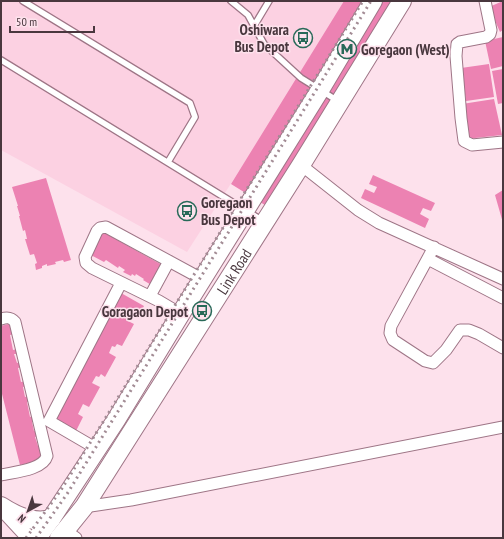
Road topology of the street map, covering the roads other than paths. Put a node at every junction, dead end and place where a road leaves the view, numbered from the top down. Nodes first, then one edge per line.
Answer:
1 (23, 1) edge
2 (231, 1) edge
3 (269, 1) edge
4 (372, 1) edge
5 (402, 1) edge
6 (485, 1) edge
7 (254, 26) junction
8 (1, 60) edge
9 (320, 90) junction
10 (340, 102) junction
11 (503, 142) edge
12 (168, 162) junction
13 (301, 165) junction
14 (245, 210) junction
15 (264, 222) junction
16 (434, 247) junction
17 (428, 259) junction
18 (169, 261) junction
19 (202, 279) junction
20 (503, 280) edge
21 (121, 283) junction
22 (150, 296) junction
23 (503, 298) edge
24 (182, 312) junction
25 (1, 319) edge
26 (202, 320) junction
27 (503, 348) edge
28 (116, 420) junction
29 (44, 421) junction
30 (503, 427) edge
31 (132, 431) junction
32 (97, 449) junction
33 (1, 475) edge
34 (1, 507) edge
35 (84, 507) junction
36 (1, 516) edge
37 (51, 519) junction
38 (67, 535) edge
39 (21, 538) edge
40 (29, 538) edge
41 (37, 538) edge

1 - 12 lane
2 - 7 lane
3 - 7 lane
4 - 9 main road, Link Road
5 - 10 main road, Link Road
6 - 11 street
7 - 9 lane
8 - 12 lane
9 - 10 lane
9 - 14 main road, Link Road
10 - 13 main road, Link Road
12 - 14 lane
13 - 15 main road, Link Road
13 - 16 street
14 - 15 lane
14 - 19 main road, Link Road
15 - 26 main road, Link Road
16 - 17 street
16 - 20 street
17 - 23 street
17 - 27 street
18 - 19 street
18 - 21 street
18 - 22 street
19 - 24 main road, Link Road
21 - 22 street
21 - 29 street
22 - 24 street
24 - 26 main road
24 - 28 main road, Link Road
25 - 29 street
26 - 31 main road, Link Road
28 - 31 main road
28 - 32 main road, Link Road
29 - 32 street
29 - 33 street
30 - 35 street
31 - 35 main road, Link Road
32 - 37 main road, Link Road
34 - 37 main road
34 - 40 street
35 - 38 main road, Link Road
36 - 39 street
37 - 41 main road, Link Road

